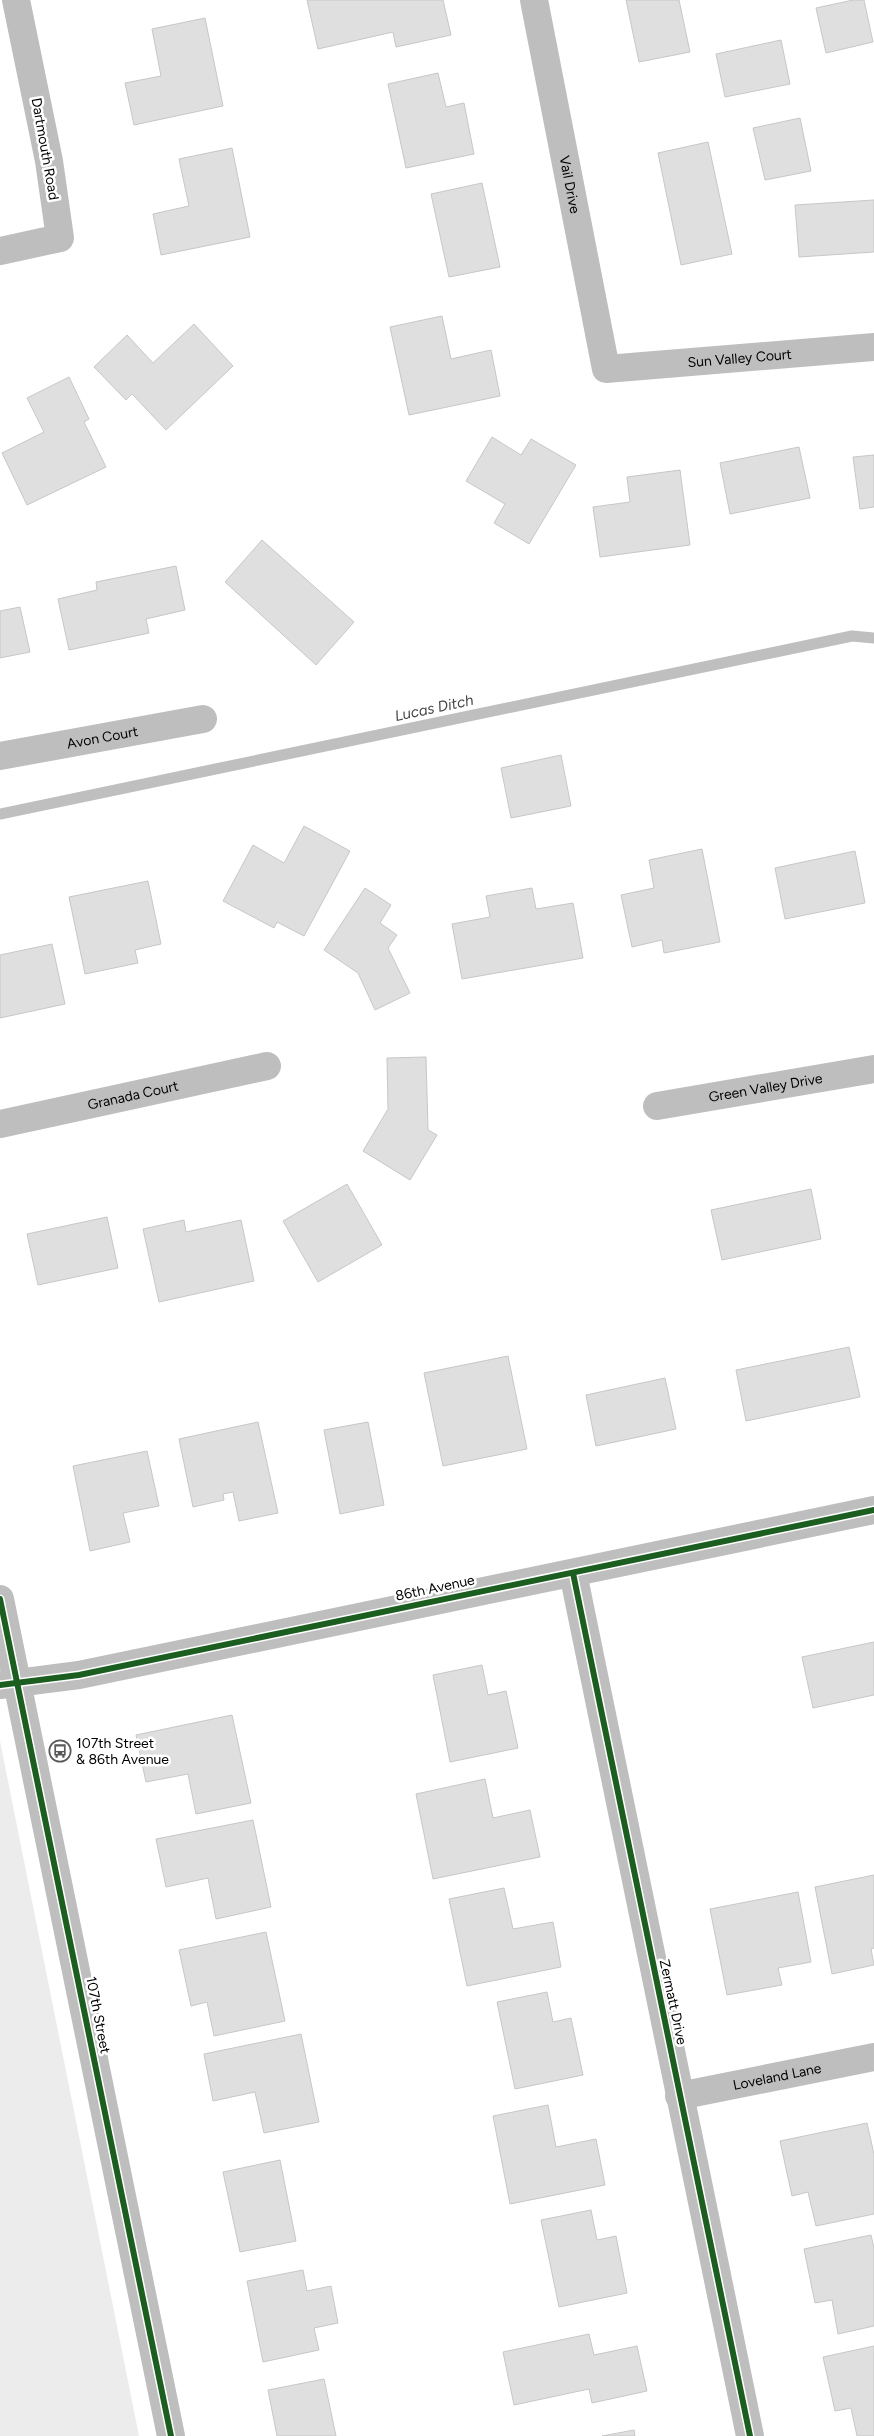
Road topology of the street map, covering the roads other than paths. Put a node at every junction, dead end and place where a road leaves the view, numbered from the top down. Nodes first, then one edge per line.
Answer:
1 (16, 0) edge
2 (534, 0) edge
3 (0, 251) edge
4 (874, 347) edge
5 (606, 369) joint
6 (203, 719) dead end
7 (0, 756) edge
8 (267, 1066) dead end
9 (874, 1069) edge
10 (657, 1106) dead end
11 (0, 1124) edge
12 (874, 1510) edge
13 (573, 1573) junction
14 (0, 1599) edge
15 (9, 1684) edge
16 (874, 2056) edge
17 (679, 2096) junction
18 (170, 2436) edge
19 (750, 2436) edge

1 - 3 street, Dartmouth Road
2 - 5 street, Vail Drive
4 - 5 street, Sun Valley Court
6 - 7 street, Avon Court
8 - 11 street, Granada Court
9 - 10 street, Green Valley Drive
12 - 13 street, 86th Avenue
13 - 15 street, 86th Avenue
13 - 17 street, Zermatt Drive
14 - 15 street, 107th Street
15 - 18 street, 107th Street
16 - 17 street, Loveland Lane
17 - 19 street, Zermatt Drive

